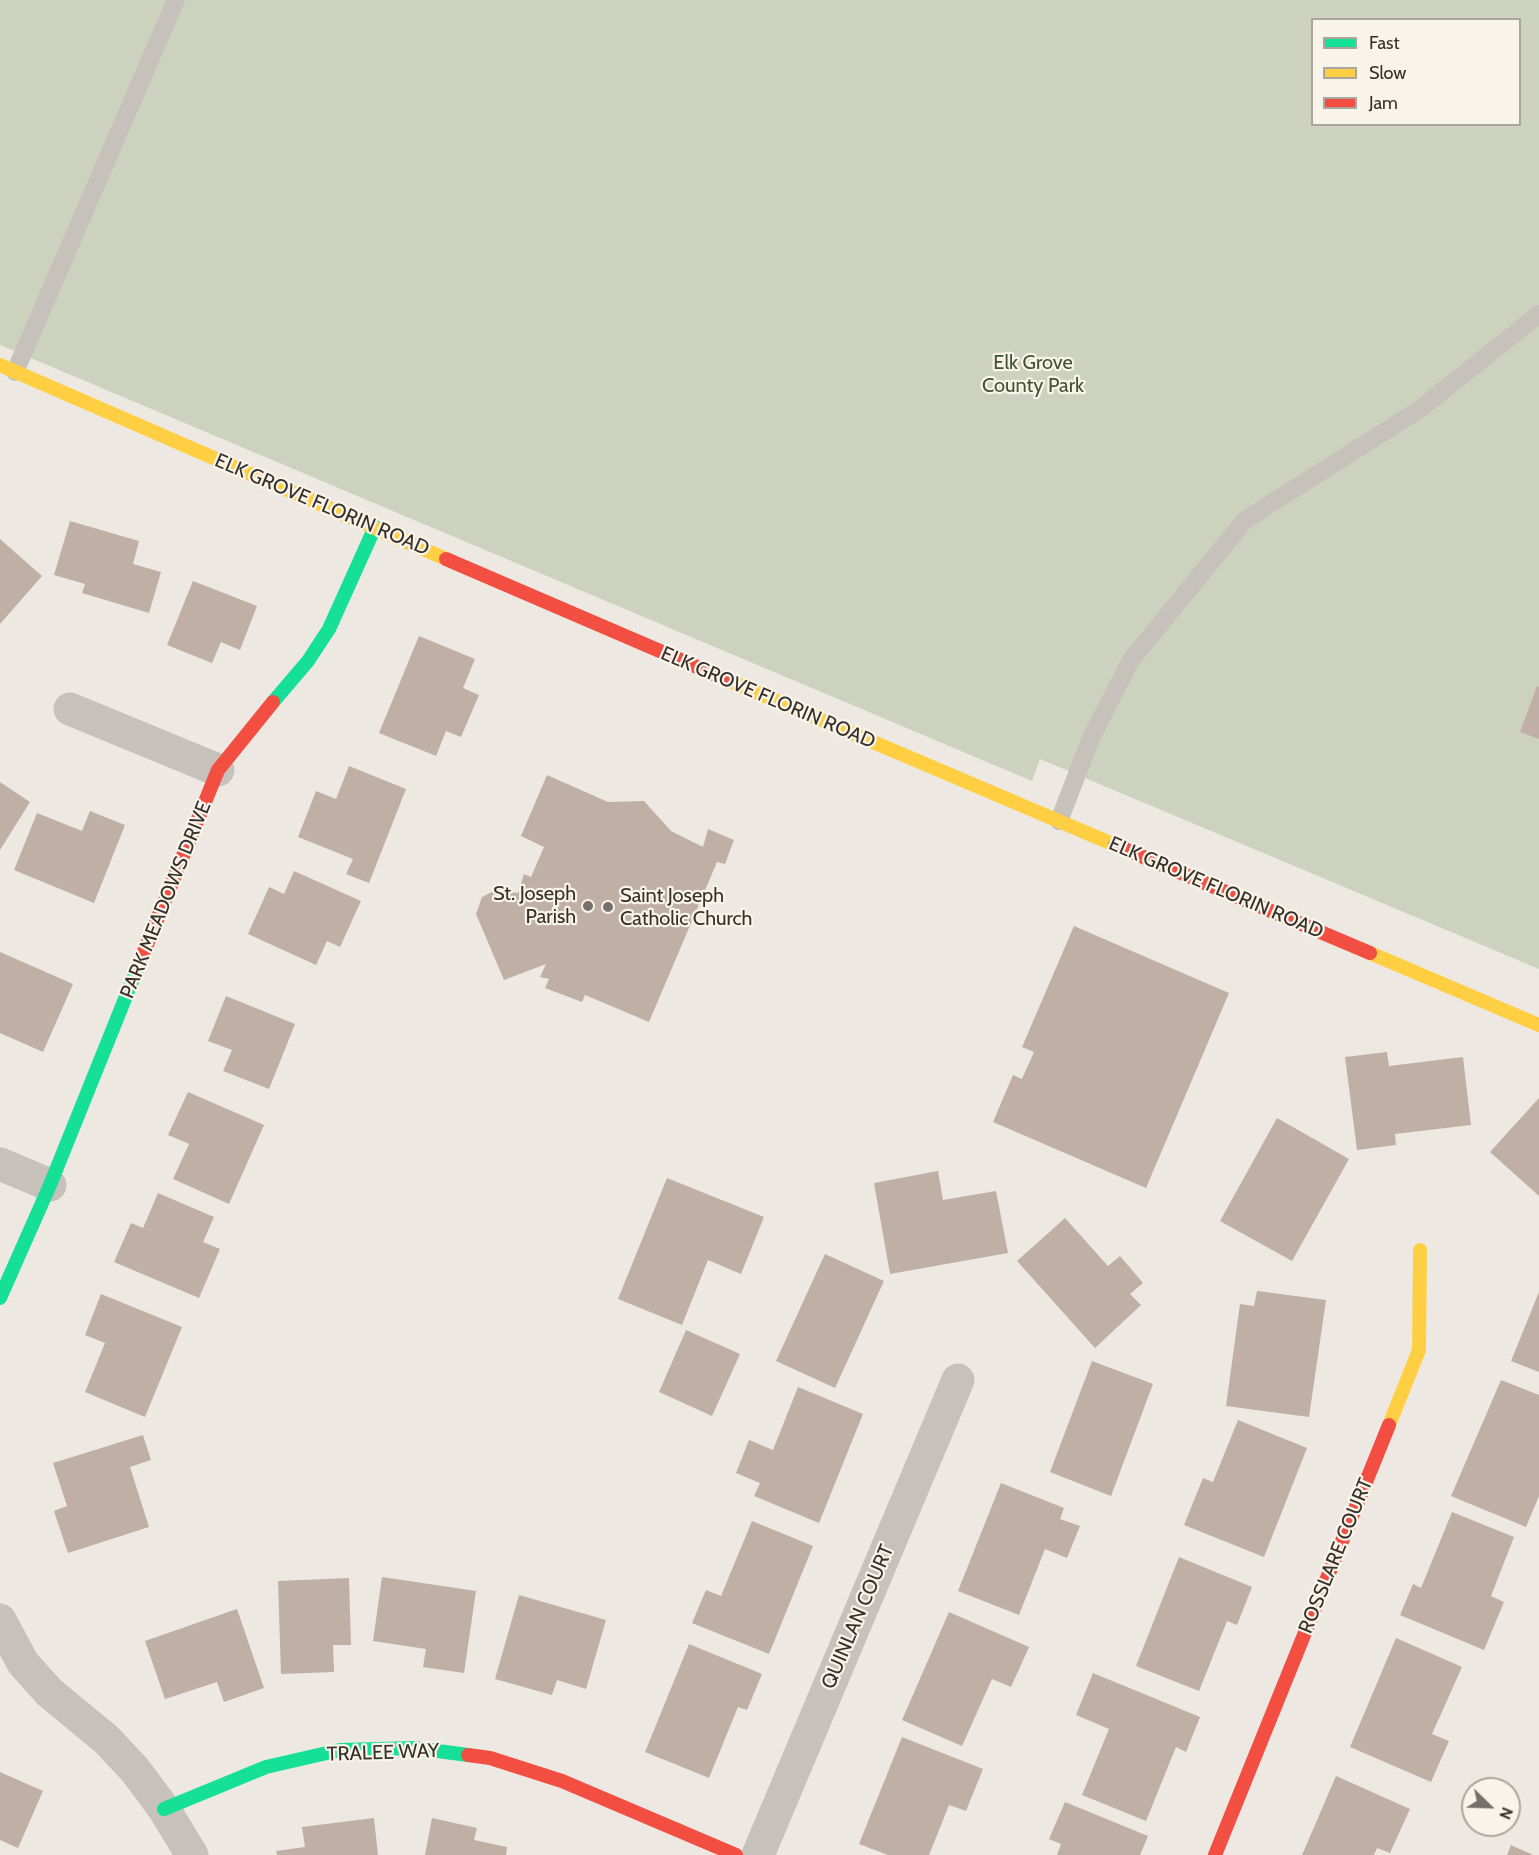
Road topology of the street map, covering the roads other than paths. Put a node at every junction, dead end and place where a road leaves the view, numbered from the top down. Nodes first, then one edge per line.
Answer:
1 (176, 0) edge
2 (1539, 314) edge
3 (7, 368) edge
4 (375, 527) junction
5 (70, 709) dead end
6 (218, 770) junction
7 (1059, 821) junction
8 (1539, 1025) edge
9 (0, 1164) edge
10 (50, 1185) junction
11 (1419, 1250) dead end
12 (0, 1298) edge
13 (958, 1380) dead end
14 (0, 1620) edge
15 (164, 1809) junction
16 (192, 1855) edge
17 (736, 1855) edge
18 (758, 1855) edge
19 (1215, 1855) edge

1 - 3 lane
2 - 7 lane
3 - 4 street, ELK GROVE FLORIN ROAD
4 - 6 street, PARK MEADOWS DRIVE
4 - 7 street, ELK GROVE FLORIN ROAD
5 - 6 street
6 - 10 street, PARK MEADOWS DRIVE
7 - 8 street, ELK GROVE FLORIN ROAD
9 - 10 street
10 - 12 street, PARK MEADOWS DRIVE
11 - 19 street, ROSSLARE COURT
13 - 18 street, QUINLAN COURT
14 - 15 street
15 - 16 street
15 - 17 street, TRALEE WAY

